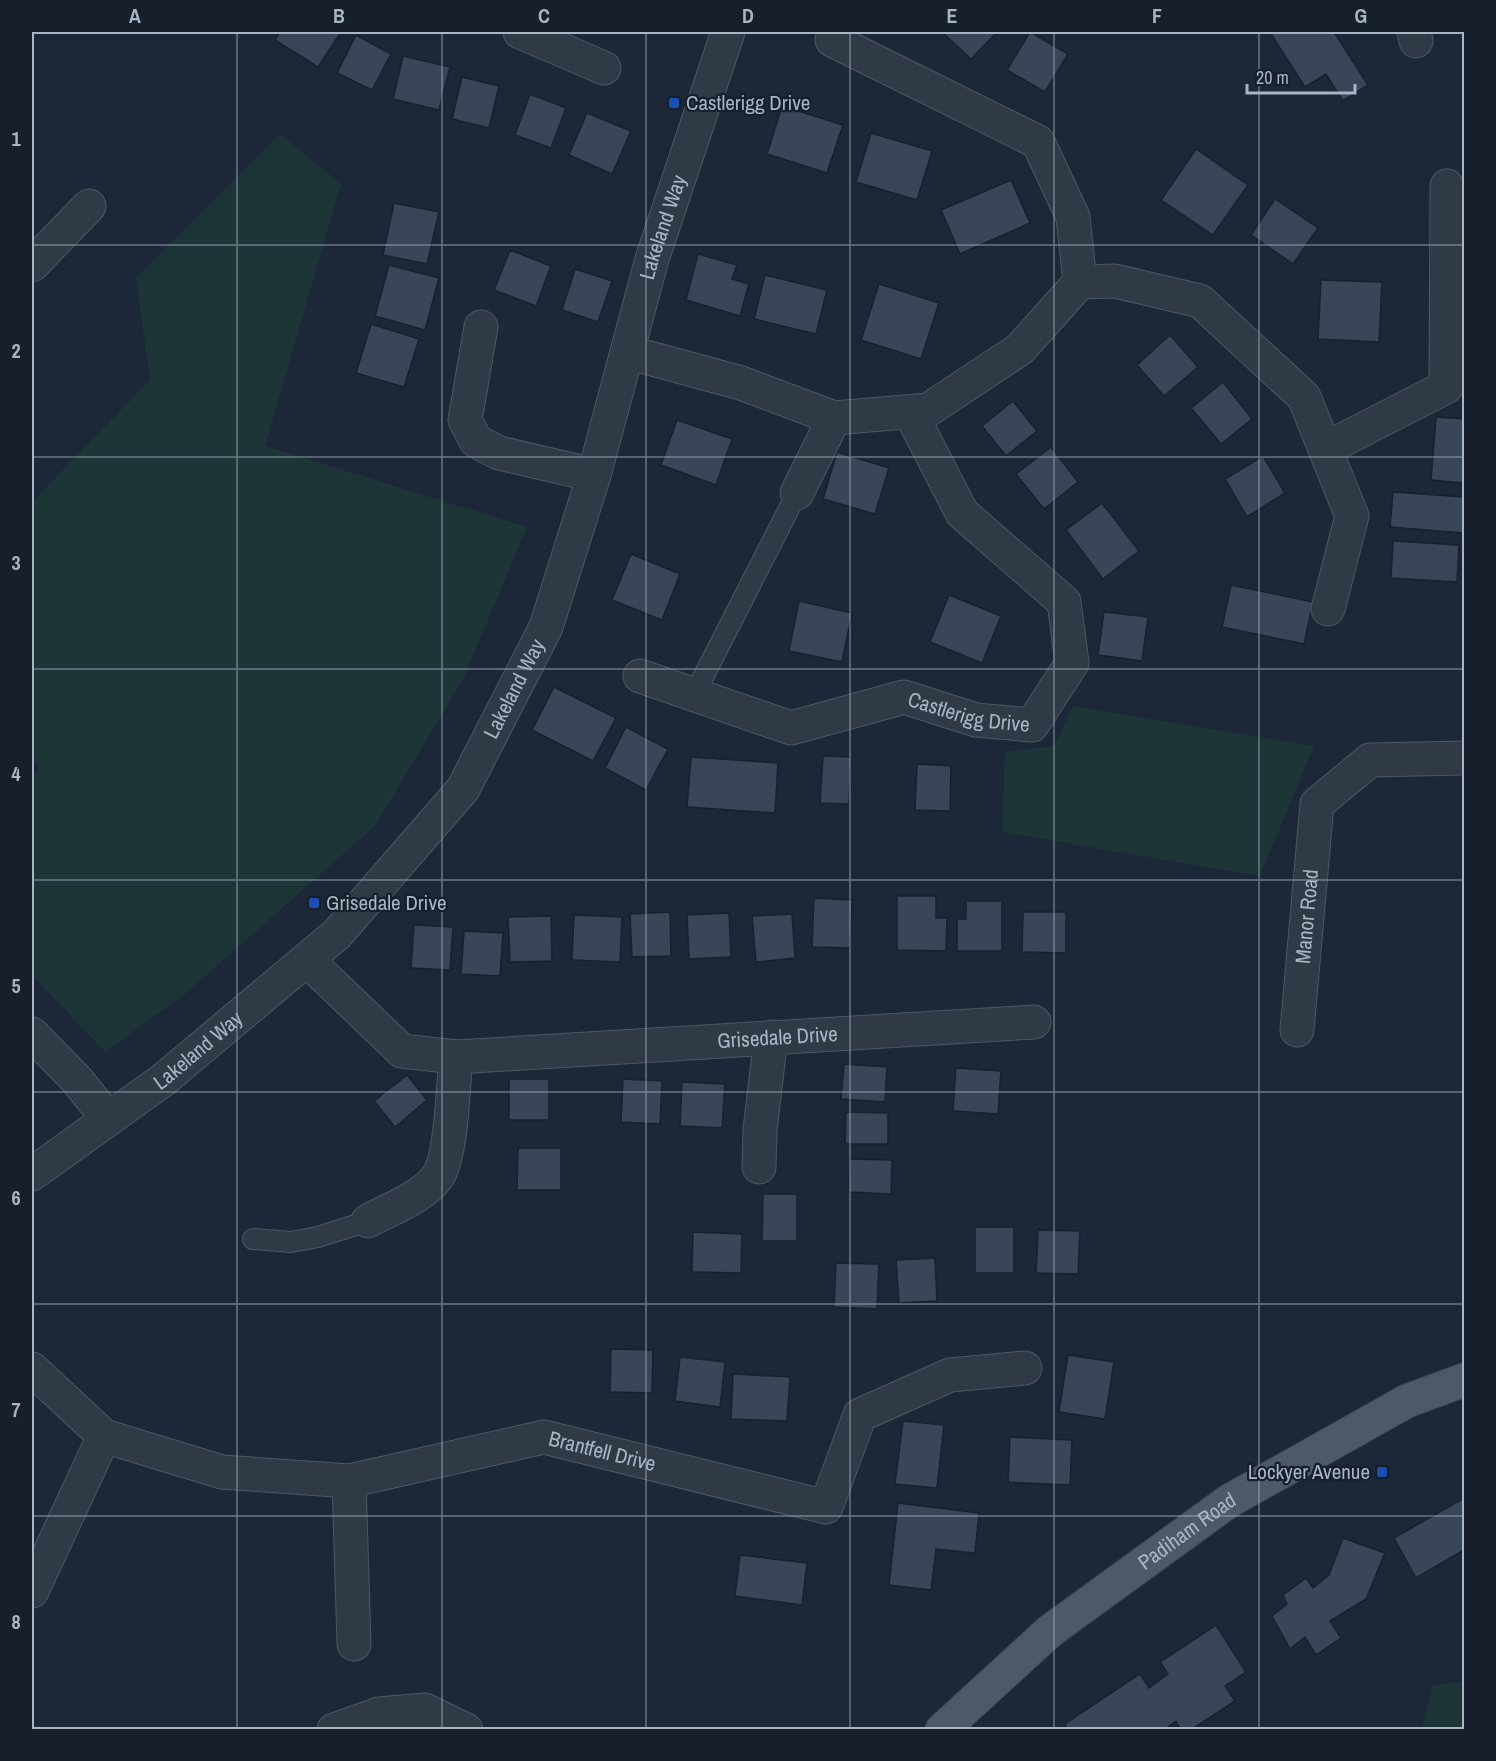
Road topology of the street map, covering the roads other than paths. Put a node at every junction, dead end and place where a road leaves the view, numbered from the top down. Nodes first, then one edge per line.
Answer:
1 (520, 32) edge
2 (728, 32) edge
3 (832, 40) dead end
4 (604, 68) dead end
5 (1448, 186) dead end
6 (89, 206) dead end
7 (32, 265) edge
8 (1080, 282) junction
9 (481, 327) dead end
10 (627, 352) junction
11 (910, 412) junction
12 (834, 417) junction
13 (1324, 449) junction
14 (594, 475) junction
15 (797, 493) joint
16 (1328, 609) dead end
17 (640, 676) dead end
18 (694, 695) junction
19 (1464, 758) edge
20 (306, 960) junction
21 (1034, 1022) dead end
22 (1297, 1030) dead end
23 (32, 1034) edge
24 (771, 1037) junction
25 (456, 1057) junction
26 (108, 1119) junction
27 (759, 1167) dead end
28 (32, 1174) edge
29 (368, 1221) joint
30 (253, 1239) dead end
31 (1025, 1368) dead end
32 (32, 1369) edge
33 (1464, 1380) edge
34 (104, 1436) junction
35 (349, 1481) junction
36 (32, 1591) edge
37 (354, 1644) dead end
38 (334, 1730) edge
39 (466, 1730) edge
40 (942, 1730) edge

1 - 4 street
2 - 10 street, Lakeland Way
3 - 8 street
5 - 13 street
6 - 7 street
8 - 11 street
8 - 13 street
9 - 14 street
10 - 12 street
10 - 14 street, Lakeland Way
11 - 12 street
11 - 18 street, Castlerigg Drive
12 - 15 street
13 - 16 street
14 - 20 street, Lakeland Way
15 - 18 lane
17 - 18 street, Castlerigg Drive
19 - 22 street, Manor Road
20 - 25 street, Grisedale Drive
20 - 26 street, Lakeland Way
21 - 24 street, Grisedale Drive
23 - 26 street
24 - 25 street, Grisedale Drive
24 - 27 street
25 - 29 street
26 - 28 street, Lakeland Way
29 - 30 lane
31 - 35 street, Brantfell Drive
32 - 34 street, Brantfell Drive
33 - 40 main road, Padiham Road
34 - 35 street, Brantfell Drive
34 - 36 street
35 - 37 street
38 - 39 street

